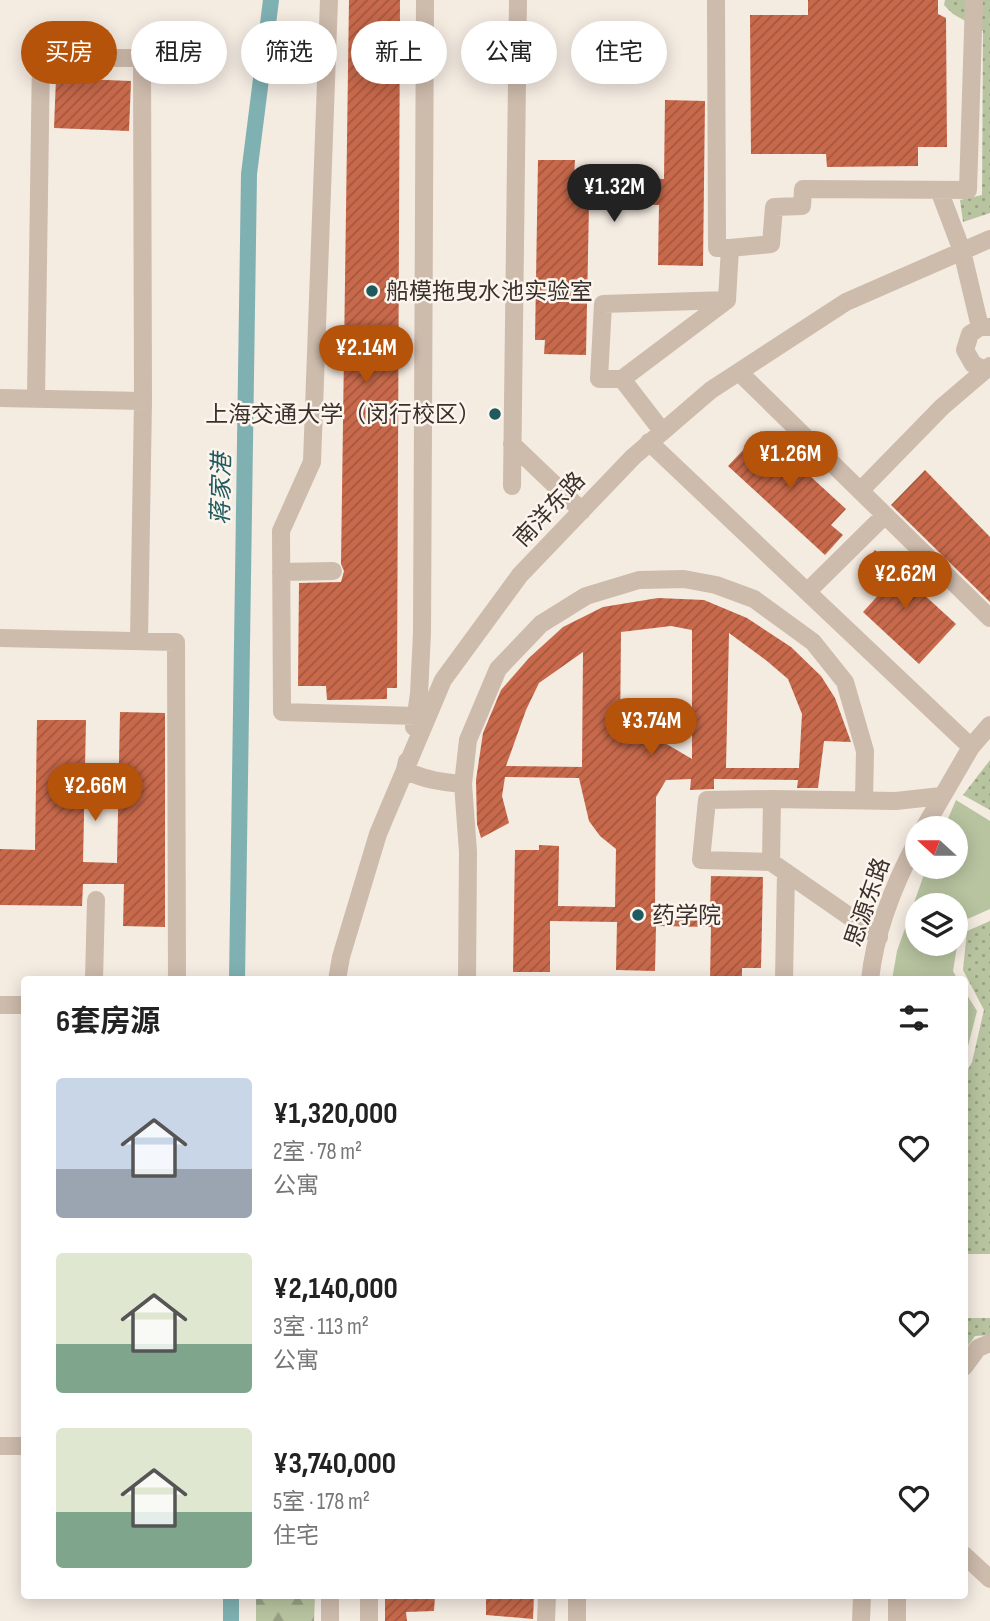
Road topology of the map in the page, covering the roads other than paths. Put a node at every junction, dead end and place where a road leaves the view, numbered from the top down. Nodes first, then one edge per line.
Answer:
1 (329, 0) edge
2 (425, 0) edge
3 (518, 0) edge
4 (716, 0) edge
5 (974, 0) edge
6 (939, 190) junction
7 (990, 239) edge
8 (730, 248) junction
9 (962, 251) junction
10 (727, 300) junction
11 (985, 327) edge
12 (988, 368) edge
13 (738, 372) junction
14 (622, 379) junction
15 (0, 398) edge
16 (36, 398) junction
17 (143, 401) junction
18 (656, 437) junction
19 (512, 444) junction
20 (512, 486) dead end
21 (860, 491) junction
22 (582, 511) junction
23 (885, 515) junction
24 (333, 571) dead end
25 (281, 572) junction
26 (807, 592) junction
27 (990, 618) edge
28 (0, 638) edge
29 (139, 640) junction
30 (416, 716) junction
31 (990, 725) edge
32 (971, 747) junction
33 (405, 770) junction
34 (463, 784) junction
35 (941, 796) junction
36 (772, 799) junction
37 (864, 800) junction
38 (930, 816) edge
39 (778, 867) junction
40 (905, 867) edge
41 (96, 900) dead end
42 (878, 937) junction
43 (94, 976) edge
44 (177, 976) edge
45 (338, 976) edge
46 (467, 976) edge
47 (784, 976) edge
48 (871, 976) edge
49 (0, 1005) edge
50 (21, 1005) edge
51 (990, 1343) edge
52 (968, 1363) edge
53 (0, 1446) edge
54 (21, 1446) edge
55 (968, 1559) edge
56 (990, 1579) edge
57 (330, 1599) edge
58 (369, 1599) edge
59 (547, 1599) edge
60 (577, 1599) edge
61 (862, 1599) edge
62 (897, 1599) edge
63 (330, 1621) edge
64 (369, 1621) edge
65 (546, 1621) edge
66 (577, 1621) edge
67 (861, 1621) edge
68 (897, 1621) edge

1 - 25 lane
2 - 30 lane
3 - 19 lane
4 - 8 lane
5 - 6 lane
6 - 8 lane
6 - 9 lane
7 - 9 lane, 南洋东路
8 - 10 lane
9 - 11 lane
9 - 13 lane, 南洋东路
10 - 14 lane
10 - 14 lane
11 - 12 lane
12 - 21 lane
13 - 18 lane, 南洋东路
13 - 21 lane
14 - 18 lane
15 - 16 lane
16 - 17 lane
16 - 17 lane
17 - 29 lane
18 - 22 lane, 南洋东路
18 - 26 lane
19 - 20 lane
19 - 22 lane
21 - 23 lane
22 - 33 lane, 南洋东路
23 - 26 lane
23 - 27 lane
24 - 25 lane
25 - 30 lane
26 - 32 lane
28 - 29 lane
29 - 44 lane
30 - 33 lane
31 - 32 lane
32 - 35 lane
33 - 34 lane
33 - 45 lane, 南洋东路
34 - 37 lane
34 - 46 lane
35 - 37 lane
35 - 38 lane
36 - 37 lane
36 - 39 lane
36 - 39 lane
39 - 42 lane
39 - 47 lane
40 - 42 lane, 思源东路
41 - 43 lane
42 - 48 lane, 思源东路
49 - 50 lane
51 - 52 lane
53 - 54 lane
55 - 56 lane
57 - 63 lane
58 - 64 lane
59 - 65 lane
60 - 66 lane
61 - 67 lane
62 - 68 lane

